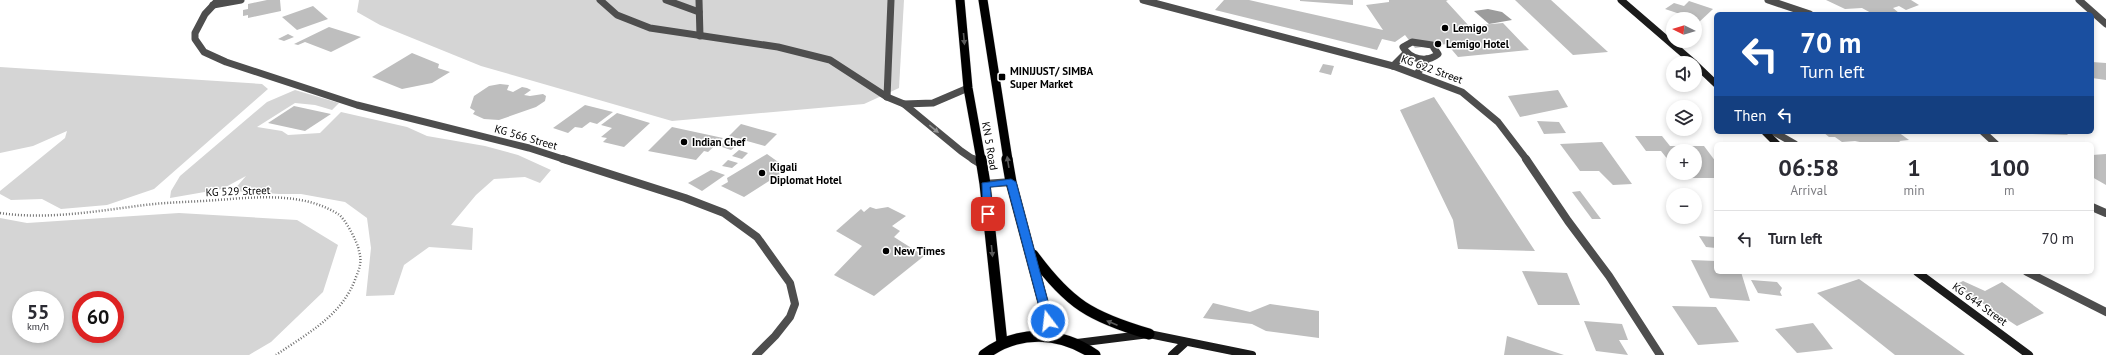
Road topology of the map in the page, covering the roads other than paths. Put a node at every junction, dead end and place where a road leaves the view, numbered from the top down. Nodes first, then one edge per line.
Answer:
1 (241, 0) edge
2 (600, 0) edge
3 (666, 0) edge
4 (699, 0) edge
5 (891, 0) edge
6 (960, 0) edge
7 (983, 0) edge
8 (1143, 0) edge
9 (1621, 0) edge
10 (1768, 0) edge
11 (2079, 0) edge
12 (216, 2) edge
13 (699, 12) junction
14 (1804, 12) edge
15 (2092, 12) edge
16 (2094, 13) edge
17 (2106, 24) edge
18 (700, 36) junction
19 (1406, 53) junction
20 (1685, 56) edge
21 (1427, 59) junction
22 (1393, 66) junction
23 (1702, 71) edge
24 (1417, 74) junction
25 (1714, 82) edge
26 (968, 88) junction
27 (887, 97) junction
28 (904, 104) junction
29 (1767, 134) edge
30 (1778, 134) edge
31 (1985, 134) edge
32 (1775, 142) edge
33 (1792, 142) edge
34 (1994, 142) edge
35 (981, 164) junction
36 (1011, 182) junction
37 (985, 184) junction
38 (2094, 208) edge
39 (2106, 213) edge
40 (1028, 248) junction
41 (1920, 274) edge
42 (2031, 274) edge
43 (2106, 312) edge
44 (1149, 334) junction
45 (1052, 336) junction
46 (1002, 343) junction
47 (1077, 343) junction
48 (1185, 343) junction
49 (756, 355) edge
50 (984, 355) edge
51 (1095, 355) edge
52 (1172, 355) edge
53 (1252, 355) edge
54 (1660, 355) edge
55 (2029, 355) edge

1 - 12 street
2 - 18 street
3 - 13 street
4 - 13 street
5 - 27 street
6 -> 26 main road, KN 5 Road
36 -> 7 main road, KN 5 Road
8 - 22 street, KG 622 Street
9 - 20 main road
10 - 14 street
11 - 15 street
12 - 49 street, KG 566 Street
13 - 18 street
16 - 17 street
18 - 27 street
19 - 21 street
19 - 21 street
19 - 22 street
21 - 24 street
22 - 24 street, KG 622 Street
23 - 25 main road
24 - 54 street, KG 622 Street
26 - 28 street
26 - 35 main road, KN 5 Road
27 - 28 street
28 -> 35 street
29 - 32 main road
30 - 33 street
31 - 34 street
35 - 37 main road, KN 5 Road
36 - 37 street
36 - 40 main road, KN 5 Road
37 -> 46 main road, KN 5 Road
38 - 39 street
44 -> 40 main road
40 - 45 main road, KN 5 Road
41 - 55 main road, KG 644 Street
42 - 43 street
44 - 47 main road
44 - 48 main road
45 - 46 main road
45 - 47 main road
46 - 50 main road
47 - 51 main road
48 - 52 main road
48 - 53 main road

